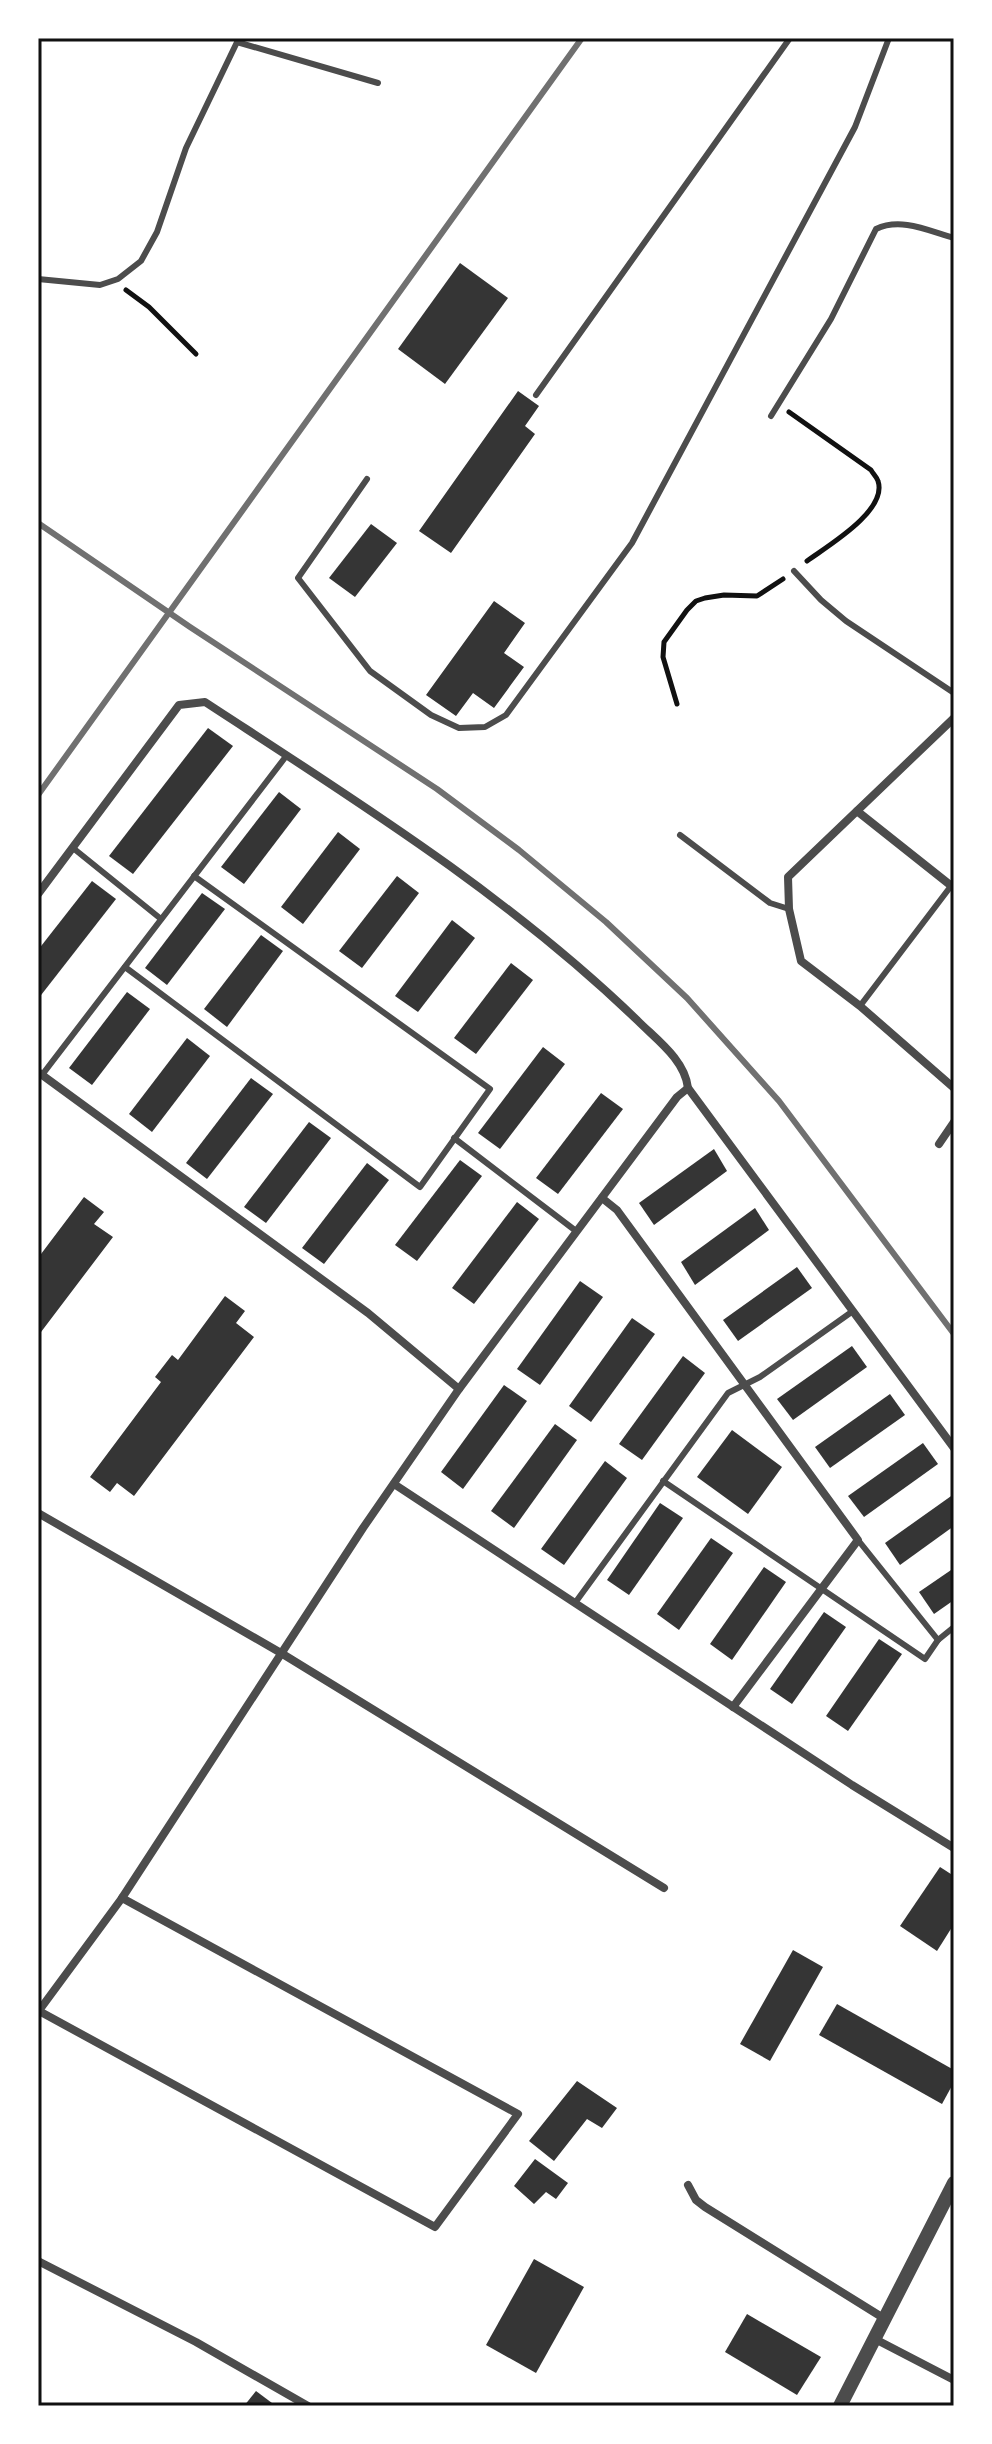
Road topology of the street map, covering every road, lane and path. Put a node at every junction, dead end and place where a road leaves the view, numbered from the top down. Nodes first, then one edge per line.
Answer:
1 (790, 38) edge
2 (889, 38) edge
3 (238, 40) edge
4 (378, 83) dead end
5 (954, 238) edge
6 (38, 279) edge
7 (112, 281) junction
8 (196, 354) dead end
9 (536, 395) dead end
10 (779, 404) junction
11 (771, 416) dead end
12 (367, 479) dead end
13 (794, 571) junction
14 (954, 693) edge
15 (677, 704) dead end
16 (954, 718) edge
17 (287, 755) junction
18 (857, 811) junction
19 (680, 835) dead end
20 (73, 848) junction
21 (194, 876) junction
22 (953, 887) edge
23 (38, 894) edge
24 (789, 909) junction
25 (161, 919) junction
26 (125, 967) junction
27 (860, 1006) junction
28 (40, 1074) edge
29 (688, 1088) junction
30 (954, 1088) edge
31 (954, 1122) edge
32 (454, 1138) junction
33 (939, 1144) dead end
34 (602, 1198) junction
35 (576, 1231) junction
36 (853, 1311) junction
37 (745, 1384) junction
38 (459, 1389) junction
39 (954, 1448) edge
40 (663, 1481) junction
41 (394, 1484) junction
42 (38, 1513) edge
43 (858, 1540) junction
44 (823, 1588) junction
45 (575, 1603) junction
46 (954, 1627) edge
47 (938, 1640) junction
48 (281, 1653) junction
49 (733, 1707) junction
50 (954, 1848) edge
51 (664, 1888) dead end
52 (122, 1898) junction
53 (38, 2012) edge
54 (954, 2183) edge
55 (688, 2185) dead end
56 (38, 2261) edge
57 (886, 2319) junction
58 (875, 2339) junction
59 (954, 2380) edge
60 (308, 2406) edge
61 (840, 2406) edge

1 - 9 lane
2 - 12 lane
3 - 4 lane
3 - 7 lane
5 - 10 lane
6 - 7 lane
7 - 8 path
10 - 11 lane
10 - 13 path
13 - 14 lane
13 - 15 path
16 - 18 street
17 - 20 street
17 - 21 lane
17 - 29 street
18 - 22 street
18 - 24 street
19 - 24 lane
20 - 23 street
20 - 25 lane
21 - 25 lane
21 - 32 lane
22 - 27 lane
24 - 27 street
25 - 26 lane
26 - 28 lane
26 - 32 lane
27 - 30 street
28 - 38 street
29 - 34 street
29 - 36 street
31 - 33 street
32 - 35 lane
34 - 35 street
34 - 37 street
35 - 38 street
36 - 37 lane
36 - 39 street
37 - 40 lane
37 - 43 street
38 - 41 street
40 - 44 lane
40 - 45 lane
41 - 45 street
41 - 48 street
42 - 48 street
43 - 44 street
43 - 47 lane
44 - 47 lane
44 - 49 street
45 - 49 street
46 - 47 lane
48 - 51 street
48 - 52 street
49 - 50 street
52 - 53 street
52 - 53 street
54 - 57 street
55 - 57 street
56 - 60 street
57 - 58 street
58 - 59 street
58 - 61 street

